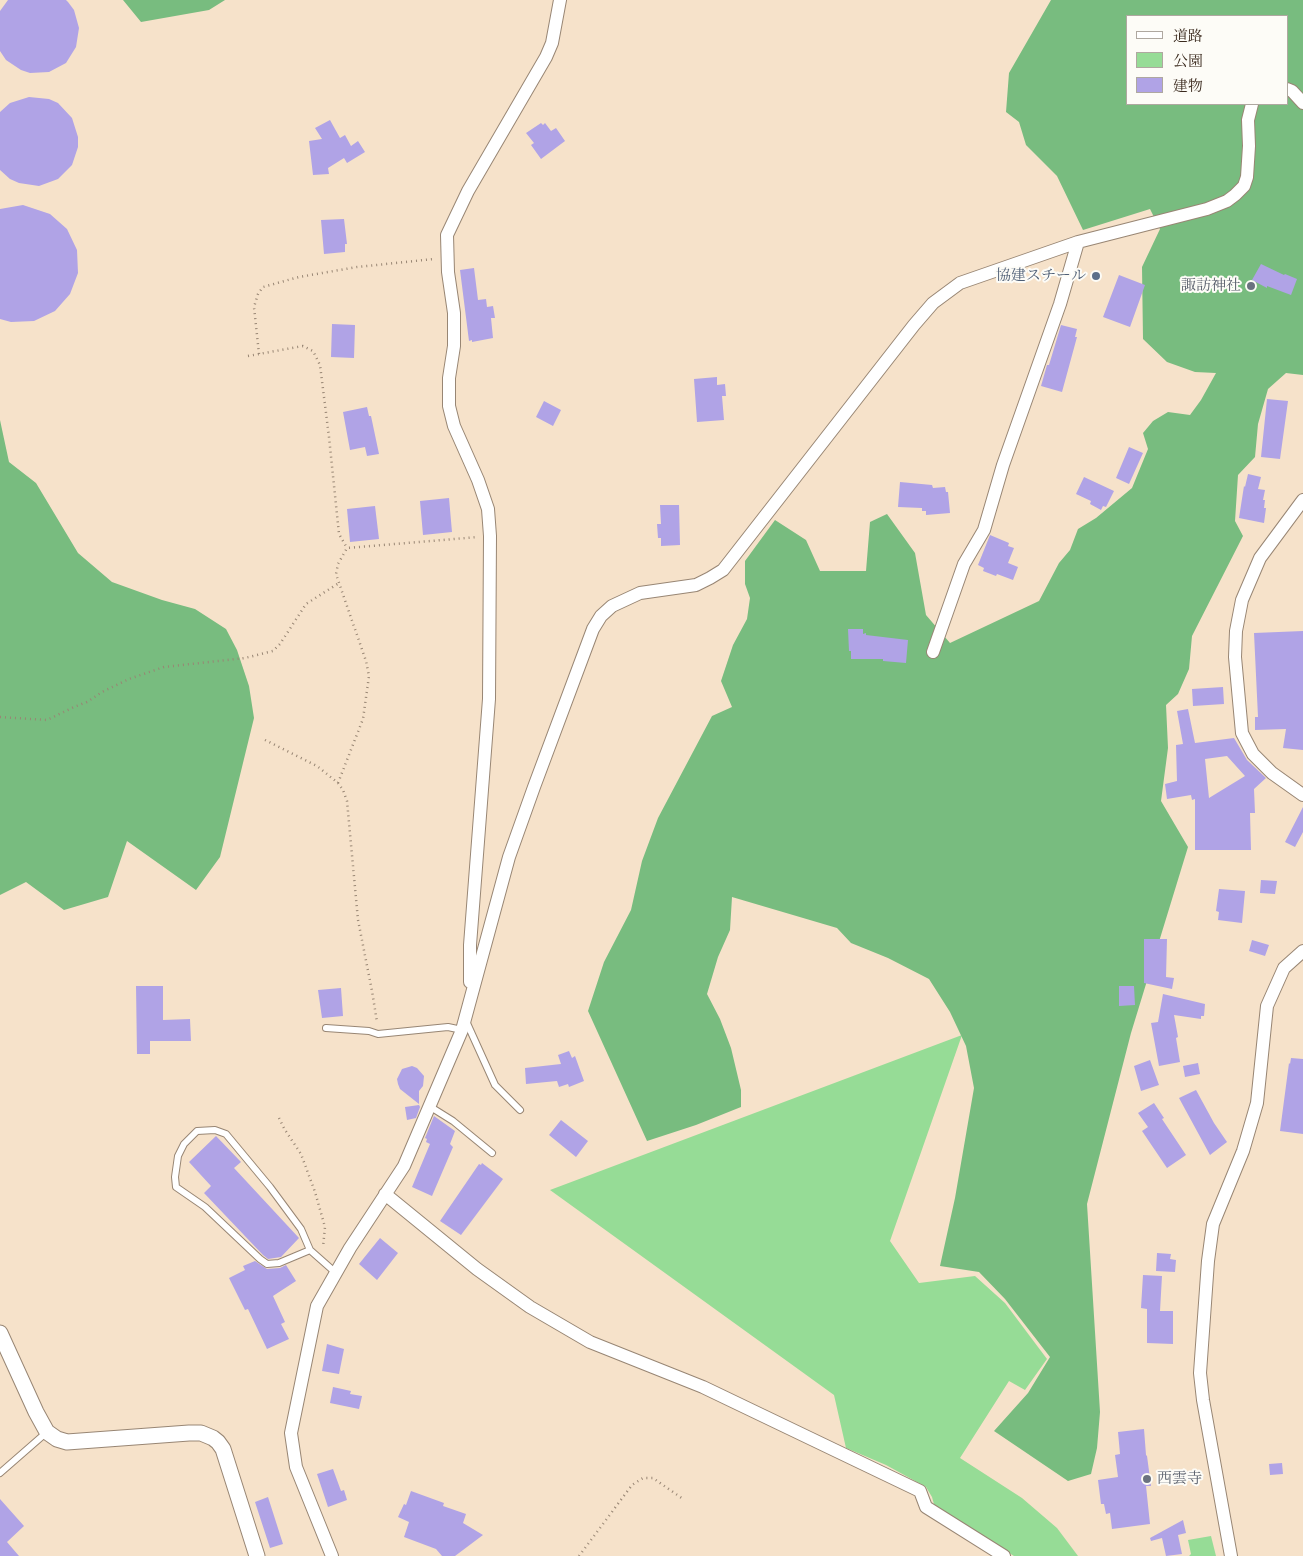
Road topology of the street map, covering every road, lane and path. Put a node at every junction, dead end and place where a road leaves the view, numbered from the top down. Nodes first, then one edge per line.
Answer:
1 (560, 0) edge
2 (1288, 89) edge
3 (1303, 103) edge
4 (1252, 105) edge
5 (1078, 242) junction
6 (447, 257) junction
7 (259, 354) junction
8 (248, 356) dead end
9 (1303, 500) edge
10 (490, 536) junction
11 (347, 548) junction
12 (339, 584) junction
13 (933, 652) dead end
14 (0, 717) edge
15 (265, 740) dead end
16 (338, 783) junction
17 (1303, 795) edge
18 (1303, 951) edge
19 (470, 1000) junction
20 (464, 1025) junction
21 (326, 1028) dead end
22 (378, 1034) junction
23 (429, 1106) junction
24 (520, 1110) dead end
25 (280, 1118) dead end
26 (492, 1154) dead end
27 (386, 1194) junction
28 (310, 1250) junction
29 (319, 1258) junction
30 (336, 1272) junction
31 (0, 1333) edge
32 (47, 1432) junction
33 (0, 1473) edge
34 (682, 1499) dead end
35 (257, 1556) edge
36 (332, 1556) edge
37 (579, 1556) edge
38 (1004, 1556) edge
39 (1231, 1556) edge

1 - 6 street
2 - 3 street
4 - 5 street
5 - 13 street
5 - 19 street
6 - 7 path
6 - 10 street
7 - 8 path
7 - 11 path
9 - 17 street
10 - 11 path
10 - 19 street
11 - 12 path
12 - 14 path
12 - 16 path
15 - 16 path
16 - 22 path
18 - 39 street
19 - 20 street
20 - 22 lane
20 - 23 street
20 - 24 lane
21 - 22 lane
23 - 26 lane
23 - 27 street
25 - 29 path
27 - 30 street
27 - 38 street
28 - 28 lane
28 - 29 lane
29 - 30 lane
30 - 36 street
31 - 32 street
32 - 33 lane
32 - 35 street
34 - 37 path

